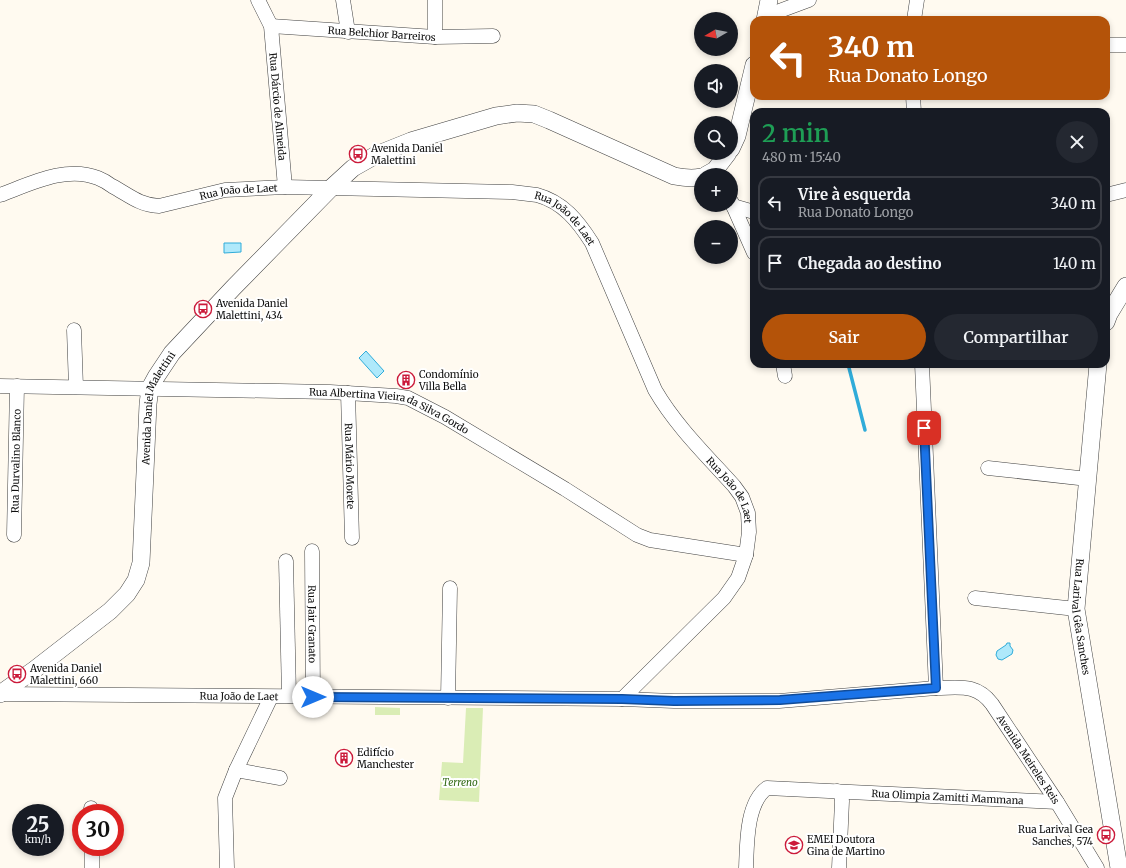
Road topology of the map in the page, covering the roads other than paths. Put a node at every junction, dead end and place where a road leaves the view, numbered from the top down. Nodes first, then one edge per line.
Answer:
1 (258, 0) edge
2 (343, 0) edge
3 (435, 0) edge
4 (809, 0) edge
5 (917, 0) edge
6 (766, 12) edge
7 (915, 16) edge
8 (271, 26) junction
9 (348, 32) junction
10 (493, 36) dead end
11 (434, 37) junction
12 (1110, 45) edge
13 (1126, 45) edge
14 (750, 82) edge
15 (738, 132) edge
16 (722, 160) edge
17 (715, 168) edge
18 (694, 179) edge
19 (285, 187) junction
20 (330, 189) junction
21 (1126, 190) edge
22 (1110, 193) edge
23 (0, 195) edge
24 (738, 206) edge
25 (750, 211) edge
26 (736, 212) edge
27 (750, 244) edge
28 (1126, 286) edge
29 (1110, 312) edge
30 (76, 330) dead end
31 (922, 368) edge
32 (1098, 368) edge
33 (0, 386) edge
34 (17, 386) junction
35 (76, 387) junction
36 (150, 388) junction
37 (348, 393) junction
38 (988, 468) dead end
39 (1088, 479) junction
40 (14, 535) dead end
41 (352, 538) dead end
42 (312, 551) dead end
43 (746, 555) junction
44 (286, 561) dead end
45 (450, 588) dead end
46 (975, 598) dead end
47 (1076, 609) junction
48 (936, 688) junction
49 (0, 694) edge
50 (289, 696) junction
51 (271, 697) junction
52 (313, 697) junction
53 (448, 698) junction
54 (622, 699) junction
55 (236, 770) junction
56 (280, 778) dead end
57 (837, 791) junction
58 (1057, 802) junction
59 (92, 856) edge
60 (92, 868) edge
61 (227, 868) edge
62 (746, 868) edge
63 (839, 868) edge
64 (1097, 868) edge
65 (1119, 868) edge

1 - 8 street
2 - 9 street
3 - 11 street
4 - 6 street
5 - 7 street
8 - 9 street, Rua Belchior Barreiros
8 - 19 street, Rua Dárcio de Almeida
9 - 11 street, Rua Belchior Barreiros
10 - 11 street, Rua Belchior Barreiros
12 - 13 street
14 - 15 street
16 - 17 street, Avenida Daniel Malettini
18 - 20 street, Avenida Daniel Malettini
19 - 20 street, Rua João de Laet
19 - 23 street, Rua João de Laet
20 - 36 street, Avenida Daniel Malettini
20 - 43 street, Rua João de Laet
21 - 22 street
24 - 25 street
26 - 27 street
28 - 29 street
30 - 35 street
31 - 48 street
32 - 39 street, Rua Larival Gêa Sanches
33 - 34 street, Rua Albertina Vieira da Silva Gordo
34 - 35 street, Rua Albertina Vieira da Silva Gordo
34 - 40 street, Rua Durvalino Blanco
35 - 36 street, Rua Albertina Vieira da Silva Gordo
36 - 37 street, Rua Albertina Vieira da Silva Gordo
36 - 49 street, Avenida Daniel Malettini
37 - 41 street, Rua Mário Morete
37 - 43 street, Rua Albertina Vieira da Silva Gordo
38 - 39 street
39 - 47 street, Rua Larival Gêa Sanches
42 - 52 street, Rua Jair Granato
43 - 54 street, Rua João de Laet
44 - 50 street
45 - 53 street
46 - 47 street
47 - 65 street, Rua Larival Gêa Sanches
48 - 54 street, Rua João de Laet
48 - 58 street, Avenida Meireles Reis
49 - 51 street, Rua João de Laet
50 - 51 street, Rua João de Laet
50 - 52 street, Rua João de Laet
51 - 55 street
52 - 53 street, Rua João de Laet
53 - 54 street, Rua João de Laet
55 - 56 street
55 - 61 street
57 - 58 street, Rua Olimpia Zamitti Mammana
57 - 62 street, Rua Olimpia Zamitti Mammana
57 - 63 street
58 - 64 street, Avenida Meireles Reis
59 - 60 street

